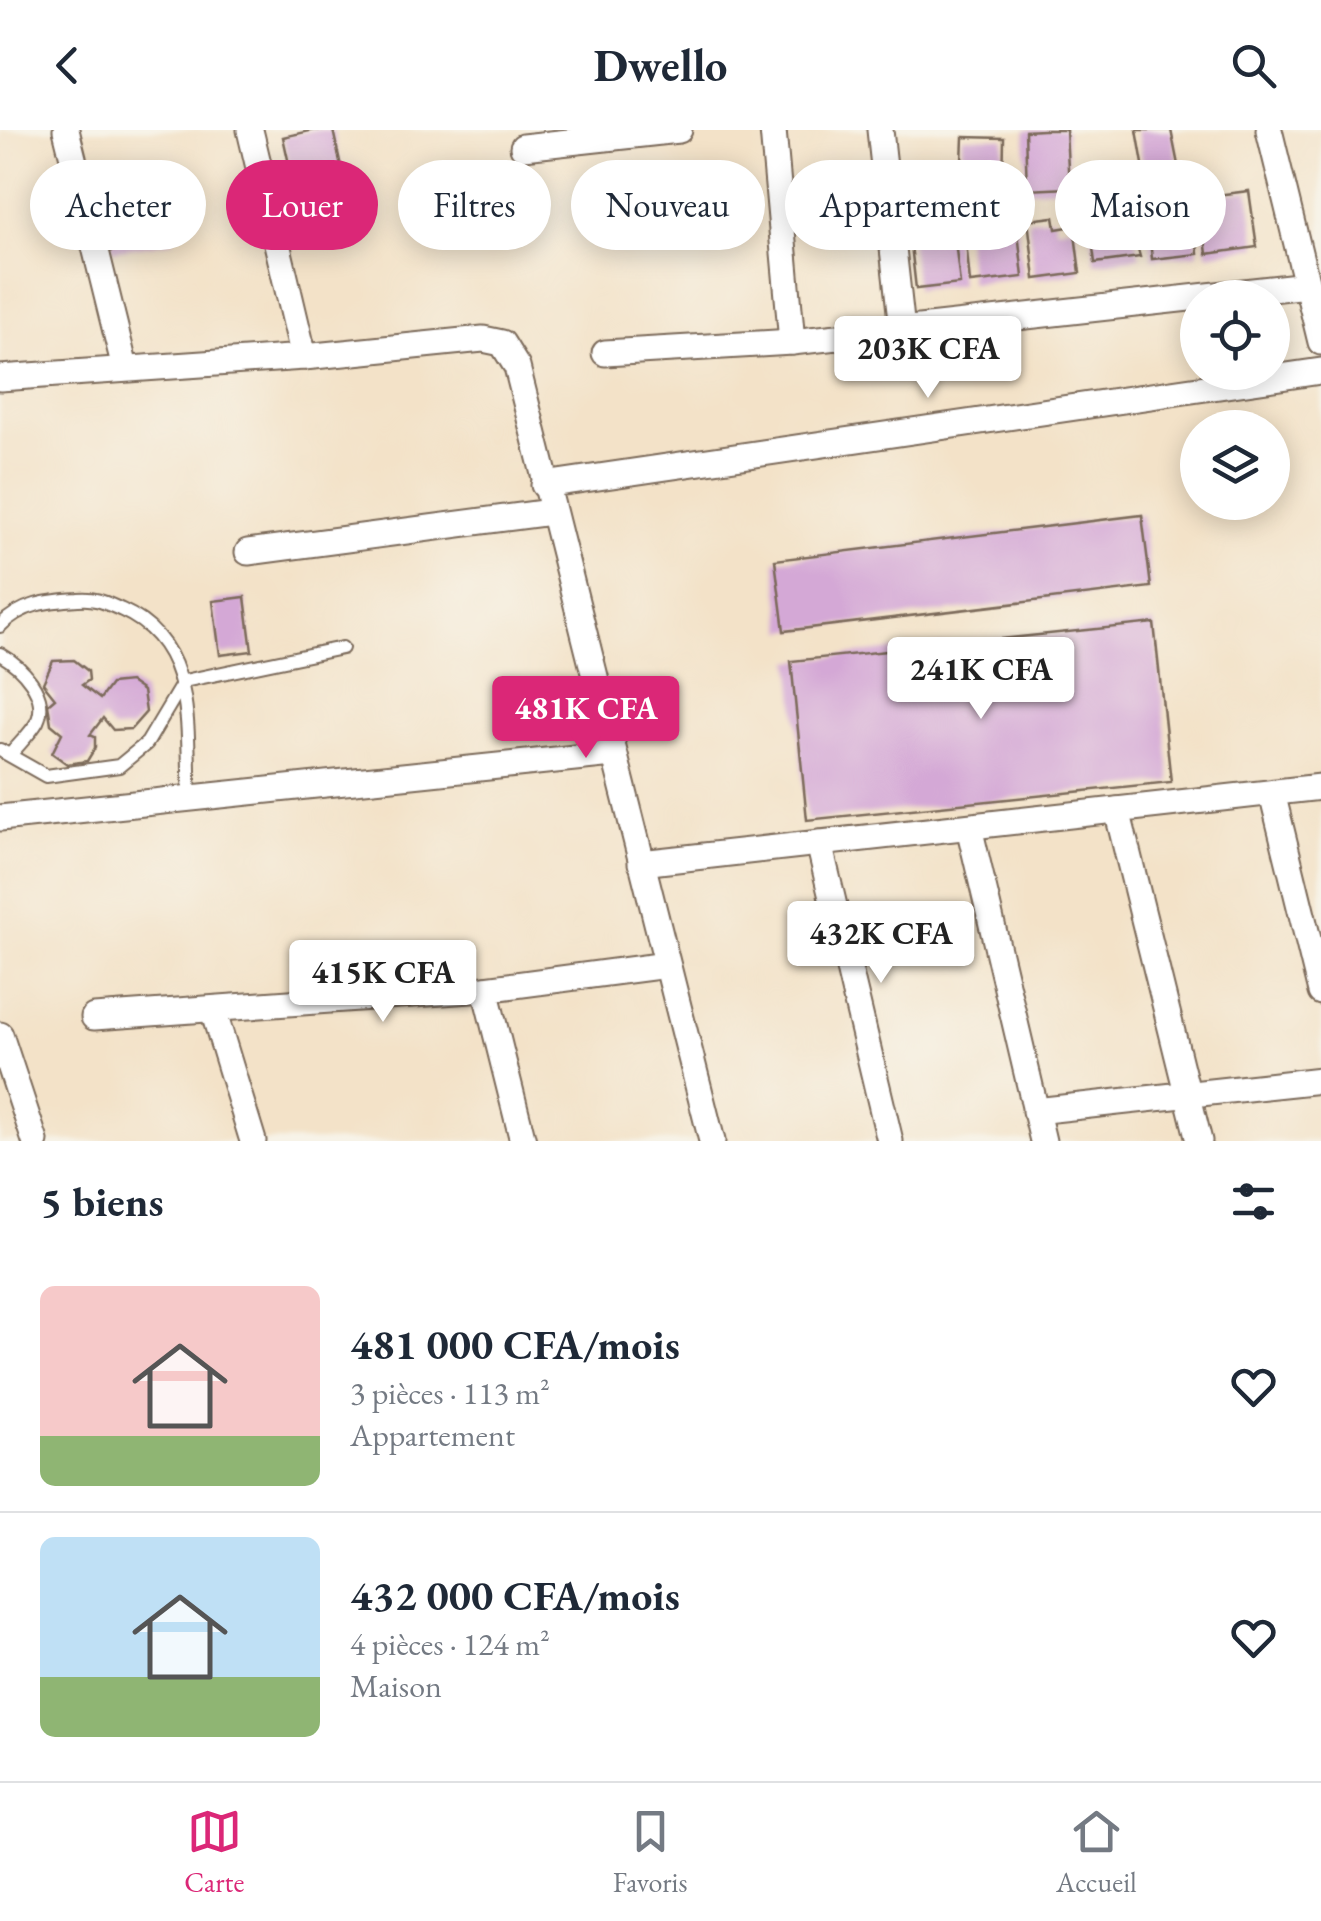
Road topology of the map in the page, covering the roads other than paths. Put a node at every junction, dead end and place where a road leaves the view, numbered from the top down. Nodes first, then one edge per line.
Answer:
1 (66, 130) edge
2 (250, 130) edge
3 (679, 130) edge
4 (773, 130) edge
5 (880, 130) edge
6 (1269, 130) edge
7 (523, 147) dead end
8 (1306, 285) junction
9 (902, 330) junction
10 (792, 342) junction
11 (1321, 342) edge
12 (605, 353) dead end
13 (304, 357) junction
14 (125, 368) junction
15 (1321, 371) edge
16 (0, 378) edge
17 (544, 484) junction
18 (551, 512) junction
19 (248, 552) dead end
20 (0, 626) edge
21 (342, 648) dead end
22 (0, 654) edge
23 (184, 680) junction
24 (5, 752) edge
25 (612, 754) junction
26 (1321, 787) edge
27 (1272, 792) junction
28 (190, 800) junction
29 (1117, 810) junction
30 (0, 818) edge
31 (969, 826) junction
32 (819, 844) junction
33 (641, 863) junction
34 (666, 965) junction
35 (485, 989) junction
36 (1321, 992) edge
37 (213, 1010) junction
38 (94, 1017) dead end
39 (0, 1035) edge
40 (1321, 1080) edge
41 (1188, 1095) junction
42 (1035, 1111) junction
43 (35, 1141) edge
44 (253, 1141) edge
45 (523, 1141) edge
46 (712, 1141) edge
47 (890, 1141) edge
48 (1042, 1141) edge
49 (1199, 1141) edge

1 - 14 street
2 - 13 street
3 - 7 street
4 - 10 street
5 - 9 street
6 - 8 street
8 - 9 street
8 - 11 street
9 - 10 street
10 - 12 street
13 - 14 street
13 - 17 street
14 - 16 street
15 - 17 street
17 - 18 street
18 - 19 street
18 - 25 street
20 - 23 lane
21 - 23 lane
22 - 24 lane
23 - 24 lane
23 - 28 lane
25 - 28 street
25 - 33 street
26 - 27 street
27 - 29 street
27 - 36 street
28 - 30 street
29 - 31 street
29 - 41 street
31 - 32 street
31 - 42 street
32 - 33 street
32 - 47 street
33 - 34 street
34 - 35 street
34 - 46 street
35 - 37 street
35 - 45 street
37 - 38 street
37 - 44 street
39 - 43 street
40 - 41 street
41 - 42 street
41 - 49 street
42 - 48 street

